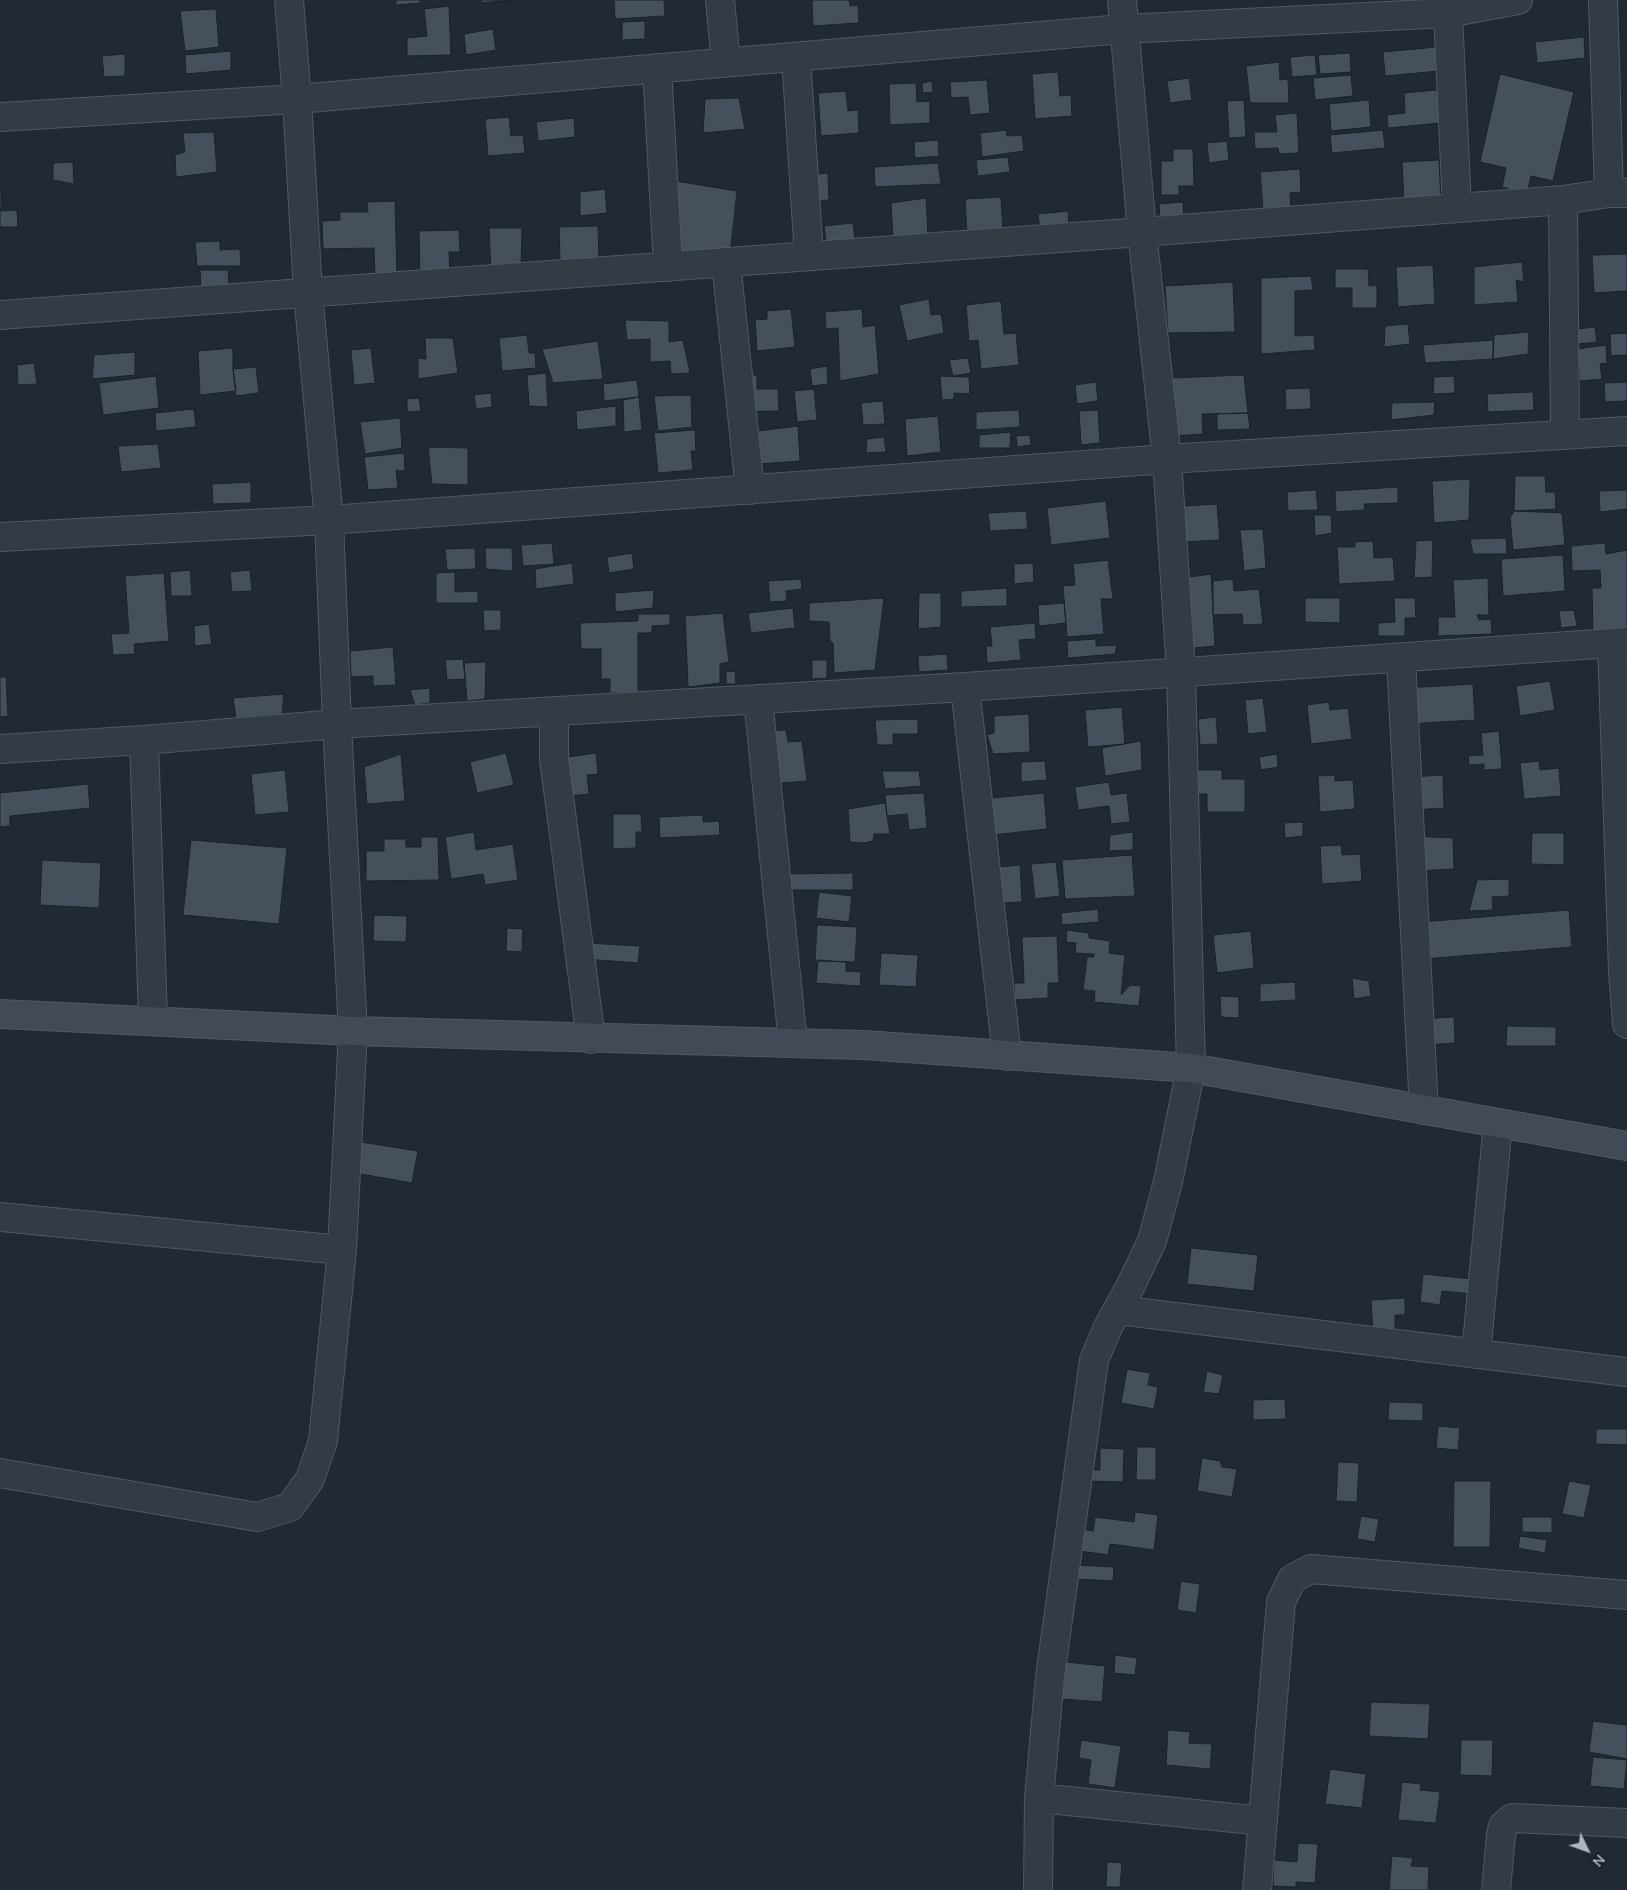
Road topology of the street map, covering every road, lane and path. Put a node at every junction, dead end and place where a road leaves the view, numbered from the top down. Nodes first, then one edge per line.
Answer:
1 (289, 0) edge
2 (720, 0) edge
3 (1122, 0) edge
4 (1518, 0) edge
5 (1603, 0) edge
6 (1448, 13) junction
7 (1123, 29) junction
8 (796, 57) junction
9 (726, 62) junction
10 (657, 68) junction
11 (297, 99) junction
12 (0, 117) edge
13 (1618, 193) edge
14 (1563, 200) junction
15 (1456, 208) junction
16 (1142, 232) junction
17 (809, 256) junction
18 (726, 262) junction
19 (668, 267) junction
20 (308, 293) junction
21 (0, 315) edge
22 (1627, 432) edge
23 (1565, 435) junction
24 (1167, 459) junction
25 (750, 490) junction
26 (329, 520) junction
27 (0, 537) edge
28 (1619, 642) edge
29 (1401, 658) junction
30 (1181, 672) junction
31 (965, 687) junction
32 (758, 699) junction
33 (554, 711) junction
34 (337, 724) junction
35 (144, 740) junction
36 (0, 749) edge
37 (0, 1014) edge
38 (154, 1021) junction
39 (1627, 1024) edge
40 (353, 1031) junction
41 (591, 1038) junction
42 (793, 1044) junction
43 (1007, 1056) junction
44 (1191, 1068) junction
45 (1424, 1110) junction
46 (1498, 1123) junction
47 (1627, 1146) edge
48 (0, 1217) edge
49 (342, 1250) junction
50 (1118, 1310) junction
51 (1476, 1354) junction
52 (1627, 1372) edge
53 (0, 1473) edge
54 (1627, 1595) edge
55 (1039, 1798) junction
56 (1263, 1821) junction
57 (1627, 1823) edge
58 (1038, 1890) edge
59 (1257, 1890) edge
60 (1496, 1890) edge

1 - 11 street
2 - 9 street
3 - 7 street
4 - 6 street
5 - 13 street
6 - 7 street
6 - 15 street
7 - 8 street
7 - 16 street
8 - 9 street
8 - 17 street
9 - 10 street
10 - 11 street
10 - 19 street
11 - 12 street
11 - 20 street
13 - 14 street
14 - 15 street
14 - 23 street
15 - 16 street
16 - 17 street
16 - 24 street
17 - 18 street
18 - 19 street
18 - 25 street
19 - 20 street
20 - 21 street
20 - 26 street
22 - 23 street
23 - 24 street
24 - 25 street
24 - 30 street
25 - 26 street
26 - 27 street
26 - 34 street
28 - 29 street
28 - 39 street
29 - 30 street
29 - 45 street
30 - 31 street
30 - 44 street
31 - 32 street
31 - 43 street
32 - 33 street
32 - 42 street
33 - 34 street
33 - 41 street
34 - 35 street
34 - 40 street
35 - 36 street
35 - 38 street
37 - 38 street
38 - 40 street
40 - 41 street
40 - 49 street
41 - 42 street
42 - 43 street
43 - 44 street
44 - 45 street
44 - 50 street
45 - 46 street
46 - 47 street
46 - 51 street
48 - 49 street
49 - 53 street
50 - 51 street
50 - 55 street
51 - 52 street
54 - 56 street
55 - 56 street
55 - 58 street
56 - 59 street
57 - 60 street

